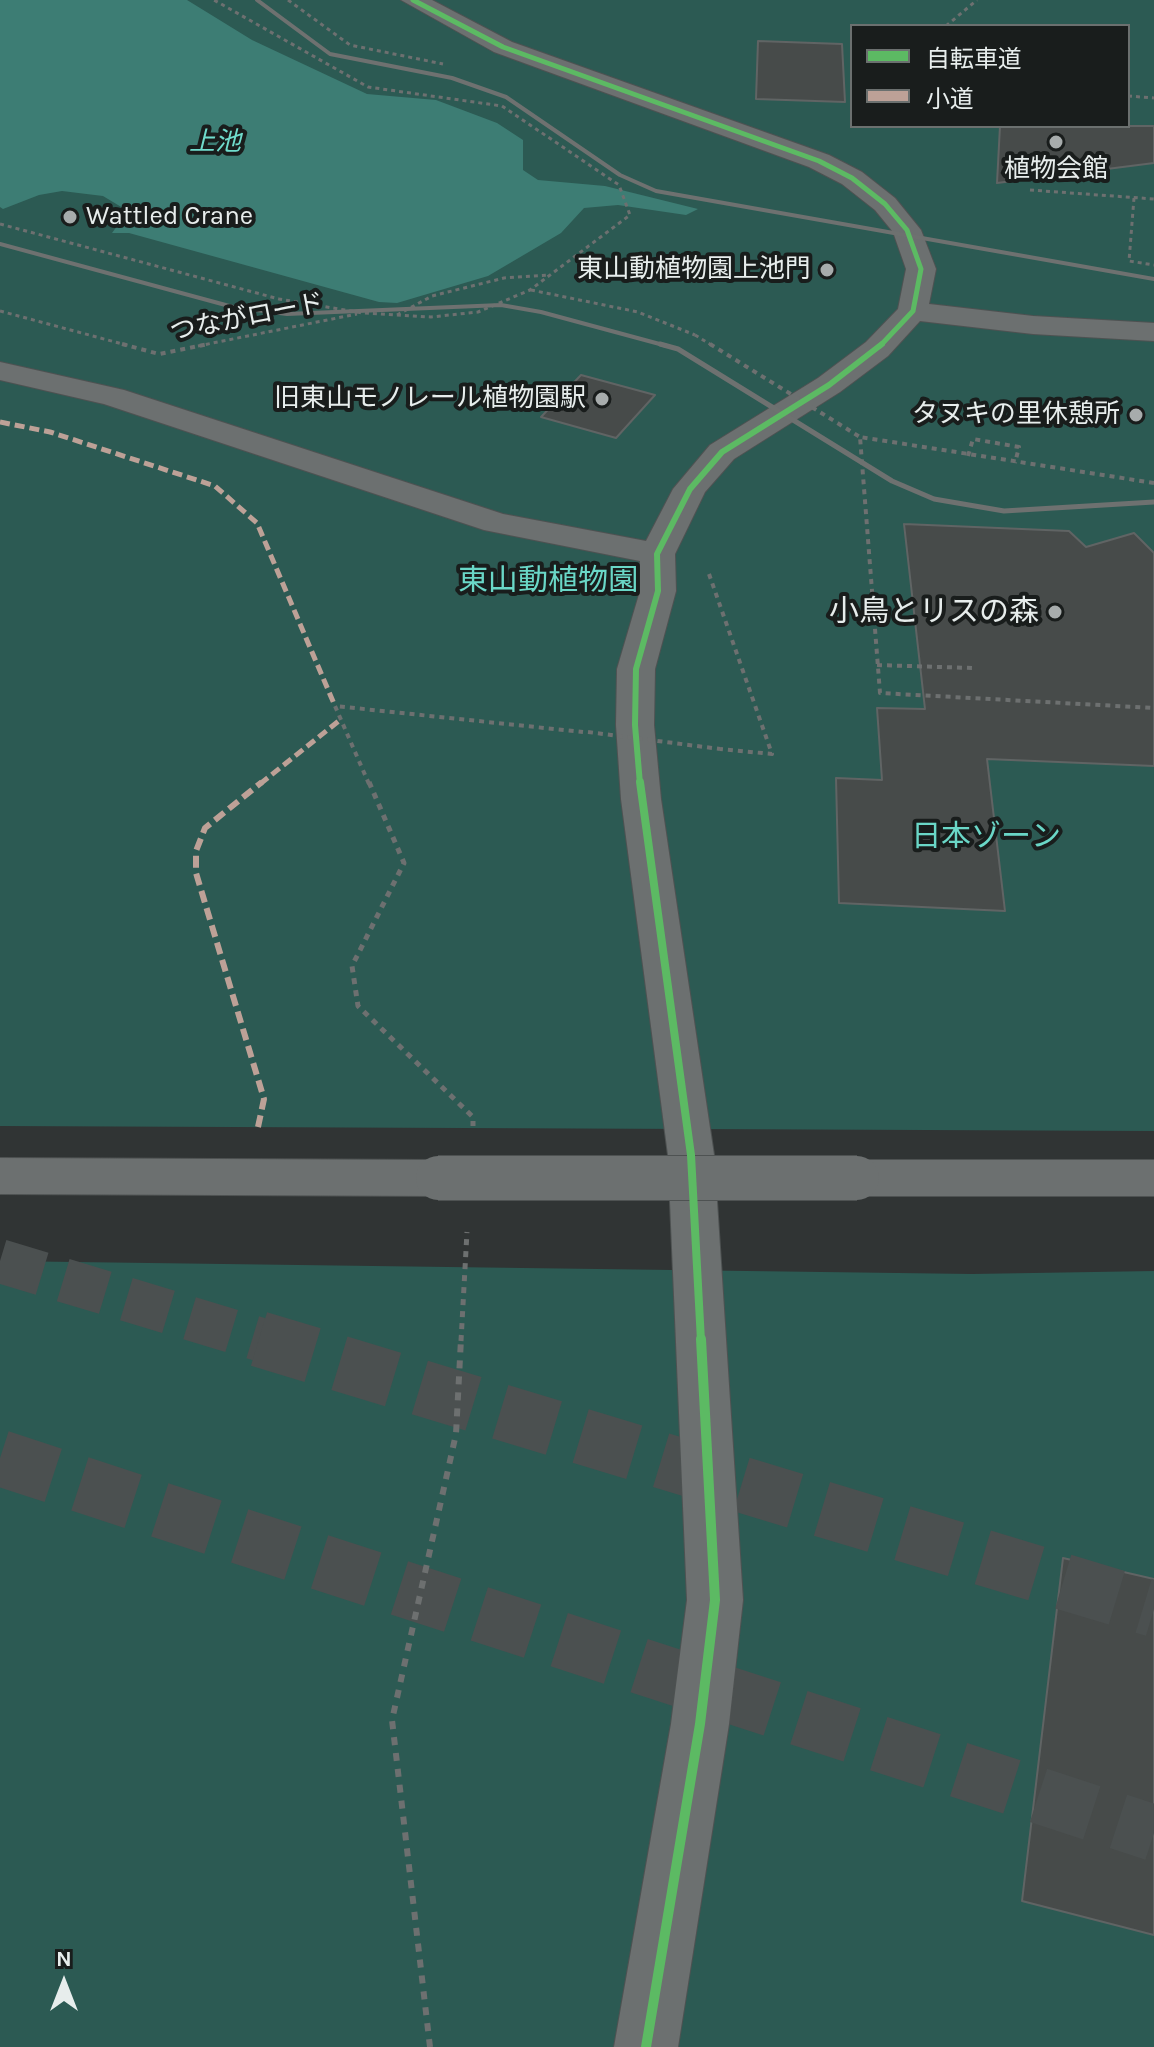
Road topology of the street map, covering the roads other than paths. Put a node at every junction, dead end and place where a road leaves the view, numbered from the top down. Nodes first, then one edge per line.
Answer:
1 (413, 0) edge
2 (913, 311) junction
3 (1154, 332) edge
4 (0, 371) edge
5 (657, 554) junction
6 (0, 1176) edge
7 (1154, 1178) edge
8 (646, 2047) edge

1 - 2 street
2 - 3 street
2 - 5 street
4 - 5 street
5 - 8 street
6 - 7 street, bridge

